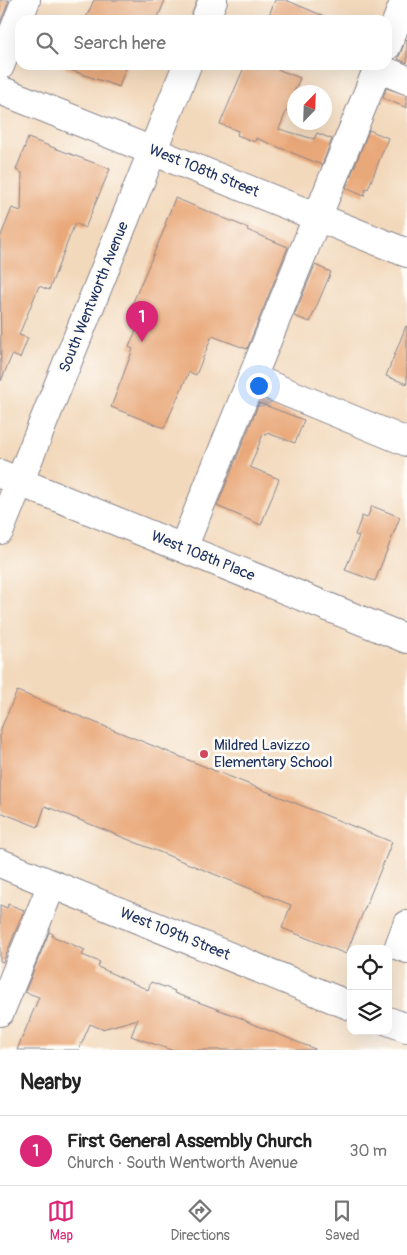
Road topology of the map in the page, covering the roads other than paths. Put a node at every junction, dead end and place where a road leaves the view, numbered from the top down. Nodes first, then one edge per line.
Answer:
1 (26, 0) edge
2 (214, 0) edge
3 (405, 0) edge
4 (20, 15) edge
5 (207, 15) edge
6 (15, 28) edge
7 (392, 32) edge
8 (0, 66) edge
9 (392, 68) edge
10 (185, 70) edge
11 (377, 70) edge
12 (407, 80) edge
13 (0, 90) edge
14 (153, 151) junction
15 (318, 217) junction
16 (407, 253) edge
17 (252, 378) junction
18 (407, 442) edge
19 (10, 478) edge
20 (0, 530) edge
21 (182, 548) junction
22 (407, 639) edge
23 (0, 863) edge
24 (52, 884) junction
25 (407, 925) edge
26 (407, 949) edge
27 (347, 1004) edge
28 (0, 1012) edge
29 (392, 1022) edge
30 (407, 1028) edge

1 - 4 street
2 - 5 street
3 - 7 street
6 - 8 street
9 - 12 street
10 - 14 street, South Wentworth Avenue
11 - 15 street
13 - 14 street, West 108th Street
14 - 15 street, West 108th Street
14 - 19 street, South Wentworth Avenue
15 - 16 street, West 108th Street
15 - 17 street
17 - 18 street
17 - 21 street
19 - 20 street, South Wentworth Avenue
19 - 21 street, West 108th Place
21 - 22 street, West 108th Place
23 - 24 street, West 109th Street
24 - 27 street, West 109th Street
24 - 28 street
25 - 26 street
29 - 30 street

